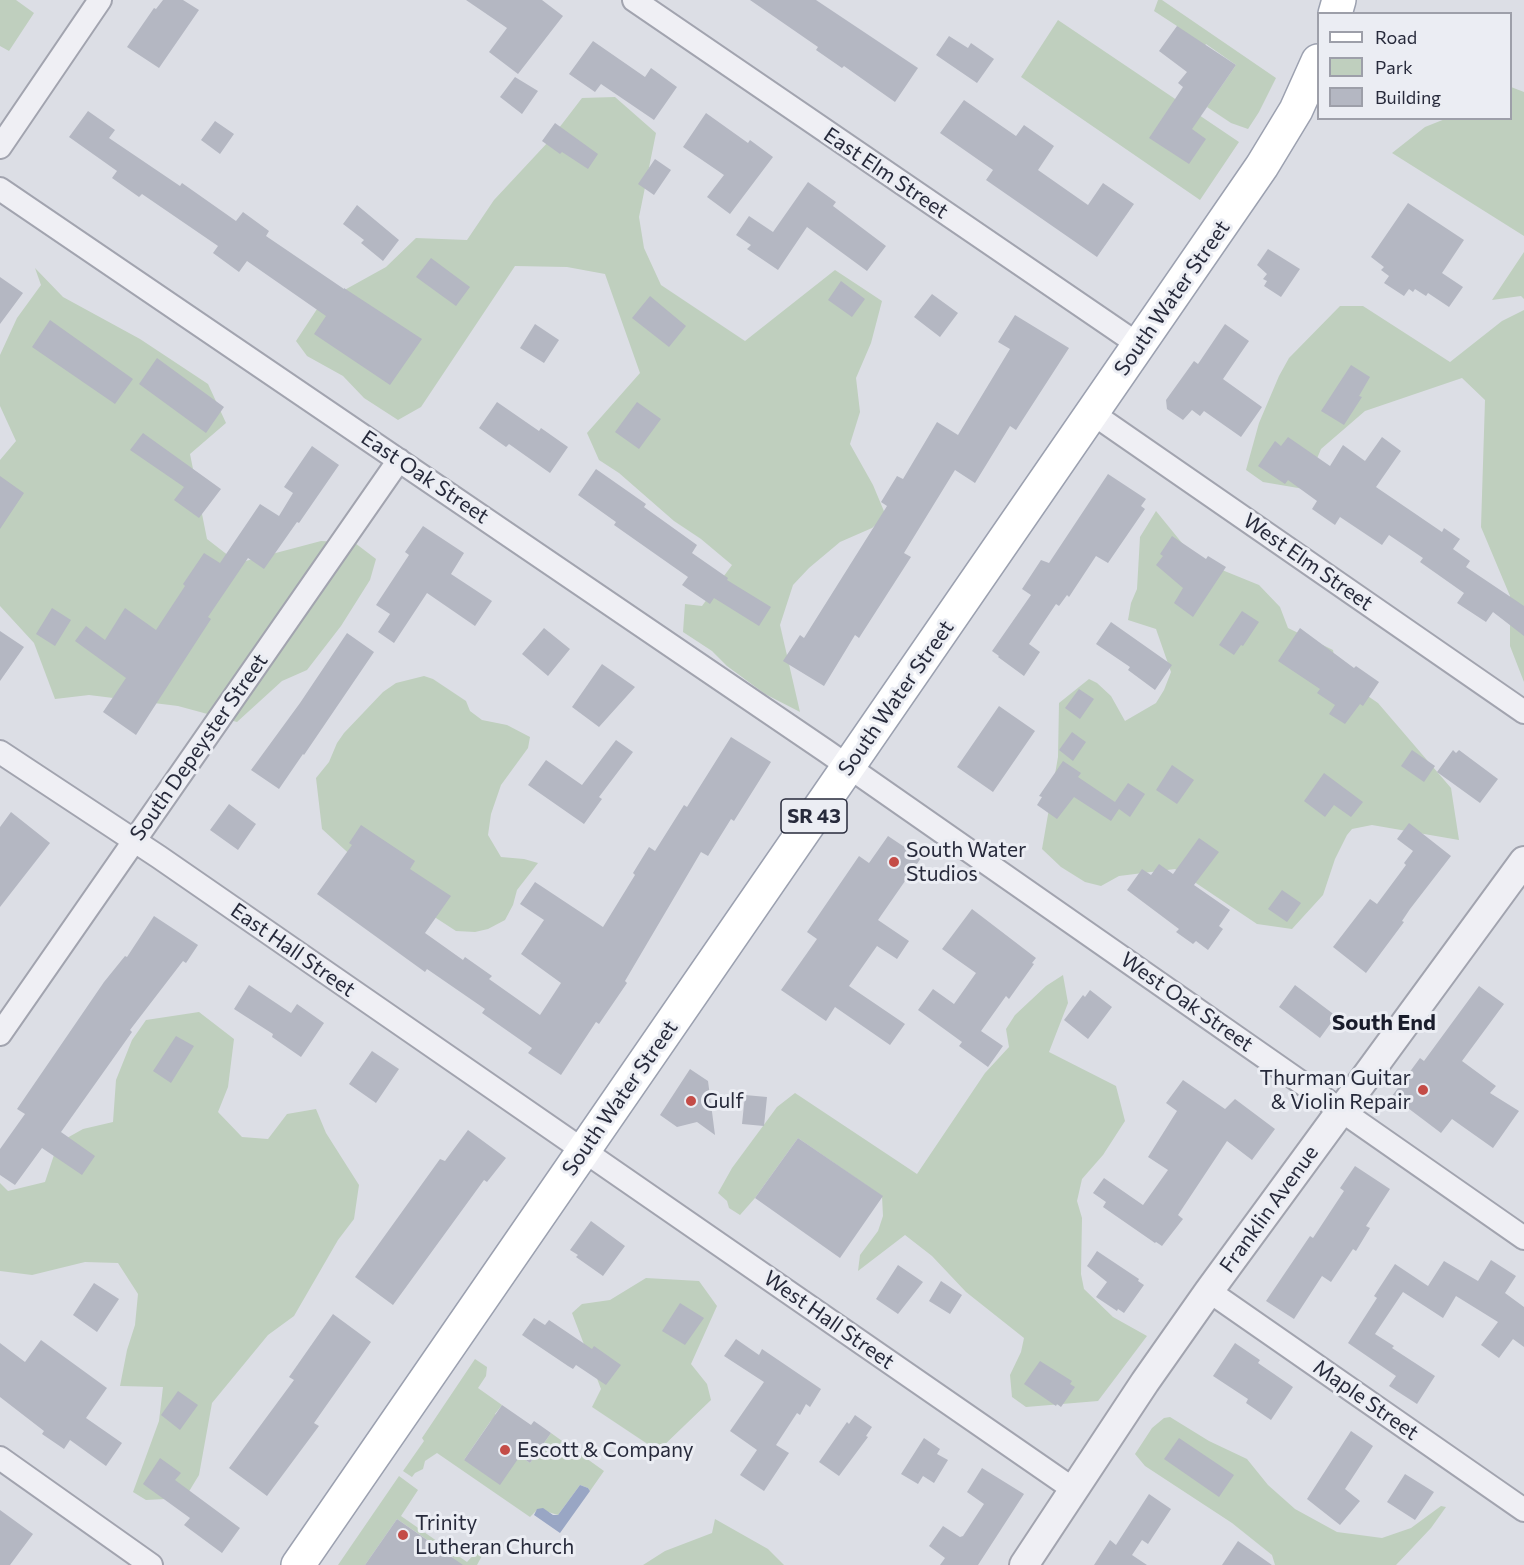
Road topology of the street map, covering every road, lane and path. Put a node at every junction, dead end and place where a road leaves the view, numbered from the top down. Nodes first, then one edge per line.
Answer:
1 (100, 0) edge
2 (634, 0) edge
3 (1317, 63) edge
4 (0, 147) edge
5 (0, 189) edge
6 (1139, 345) junction
7 (1092, 413) junction
8 (399, 460) junction
9 (1524, 712) edge
10 (0, 752) edge
11 (848, 767) junction
12 (133, 840) junction
13 (1524, 861) edge
14 (0, 1034) edge
15 (1342, 1109) junction
16 (584, 1150) junction
17 (1524, 1238) edge
18 (1209, 1291) junction
19 (0, 1458) edge
20 (1073, 1489) junction
21 (1524, 1510) edge
22 (151, 1565) edge
23 (298, 1565) edge
24 (1024, 1565) edge

1 - 4 street
2 - 6 street, East Elm Street
3 - 6 main road, South Water Street / SR 43
5 - 8 street, East Oak Street
6 - 7 main road, South Water Street / SR 43
7 - 9 street, West Elm Street
7 - 11 main road, South Water Street / SR 43
8 - 11 street, East Oak Street
8 - 12 street, South Depeyster Street
10 - 12 street, East Hall Street
11 - 15 street, West Oak Street
11 - 16 main road, South Water Street / SR 43
12 - 14 street, South Depeyster Street
12 - 16 street, East Hall Street
13 - 15 street, Franklin Avenue
15 - 17 street, West Oak Street
15 - 18 street, Franklin Avenue
16 - 20 street, West Hall Street
16 - 23 main road, South Water Street / SR 43
18 - 20 street, Franklin Avenue
18 - 21 street, Maple Street
19 - 22 street
20 - 24 street, Franklin Avenue

